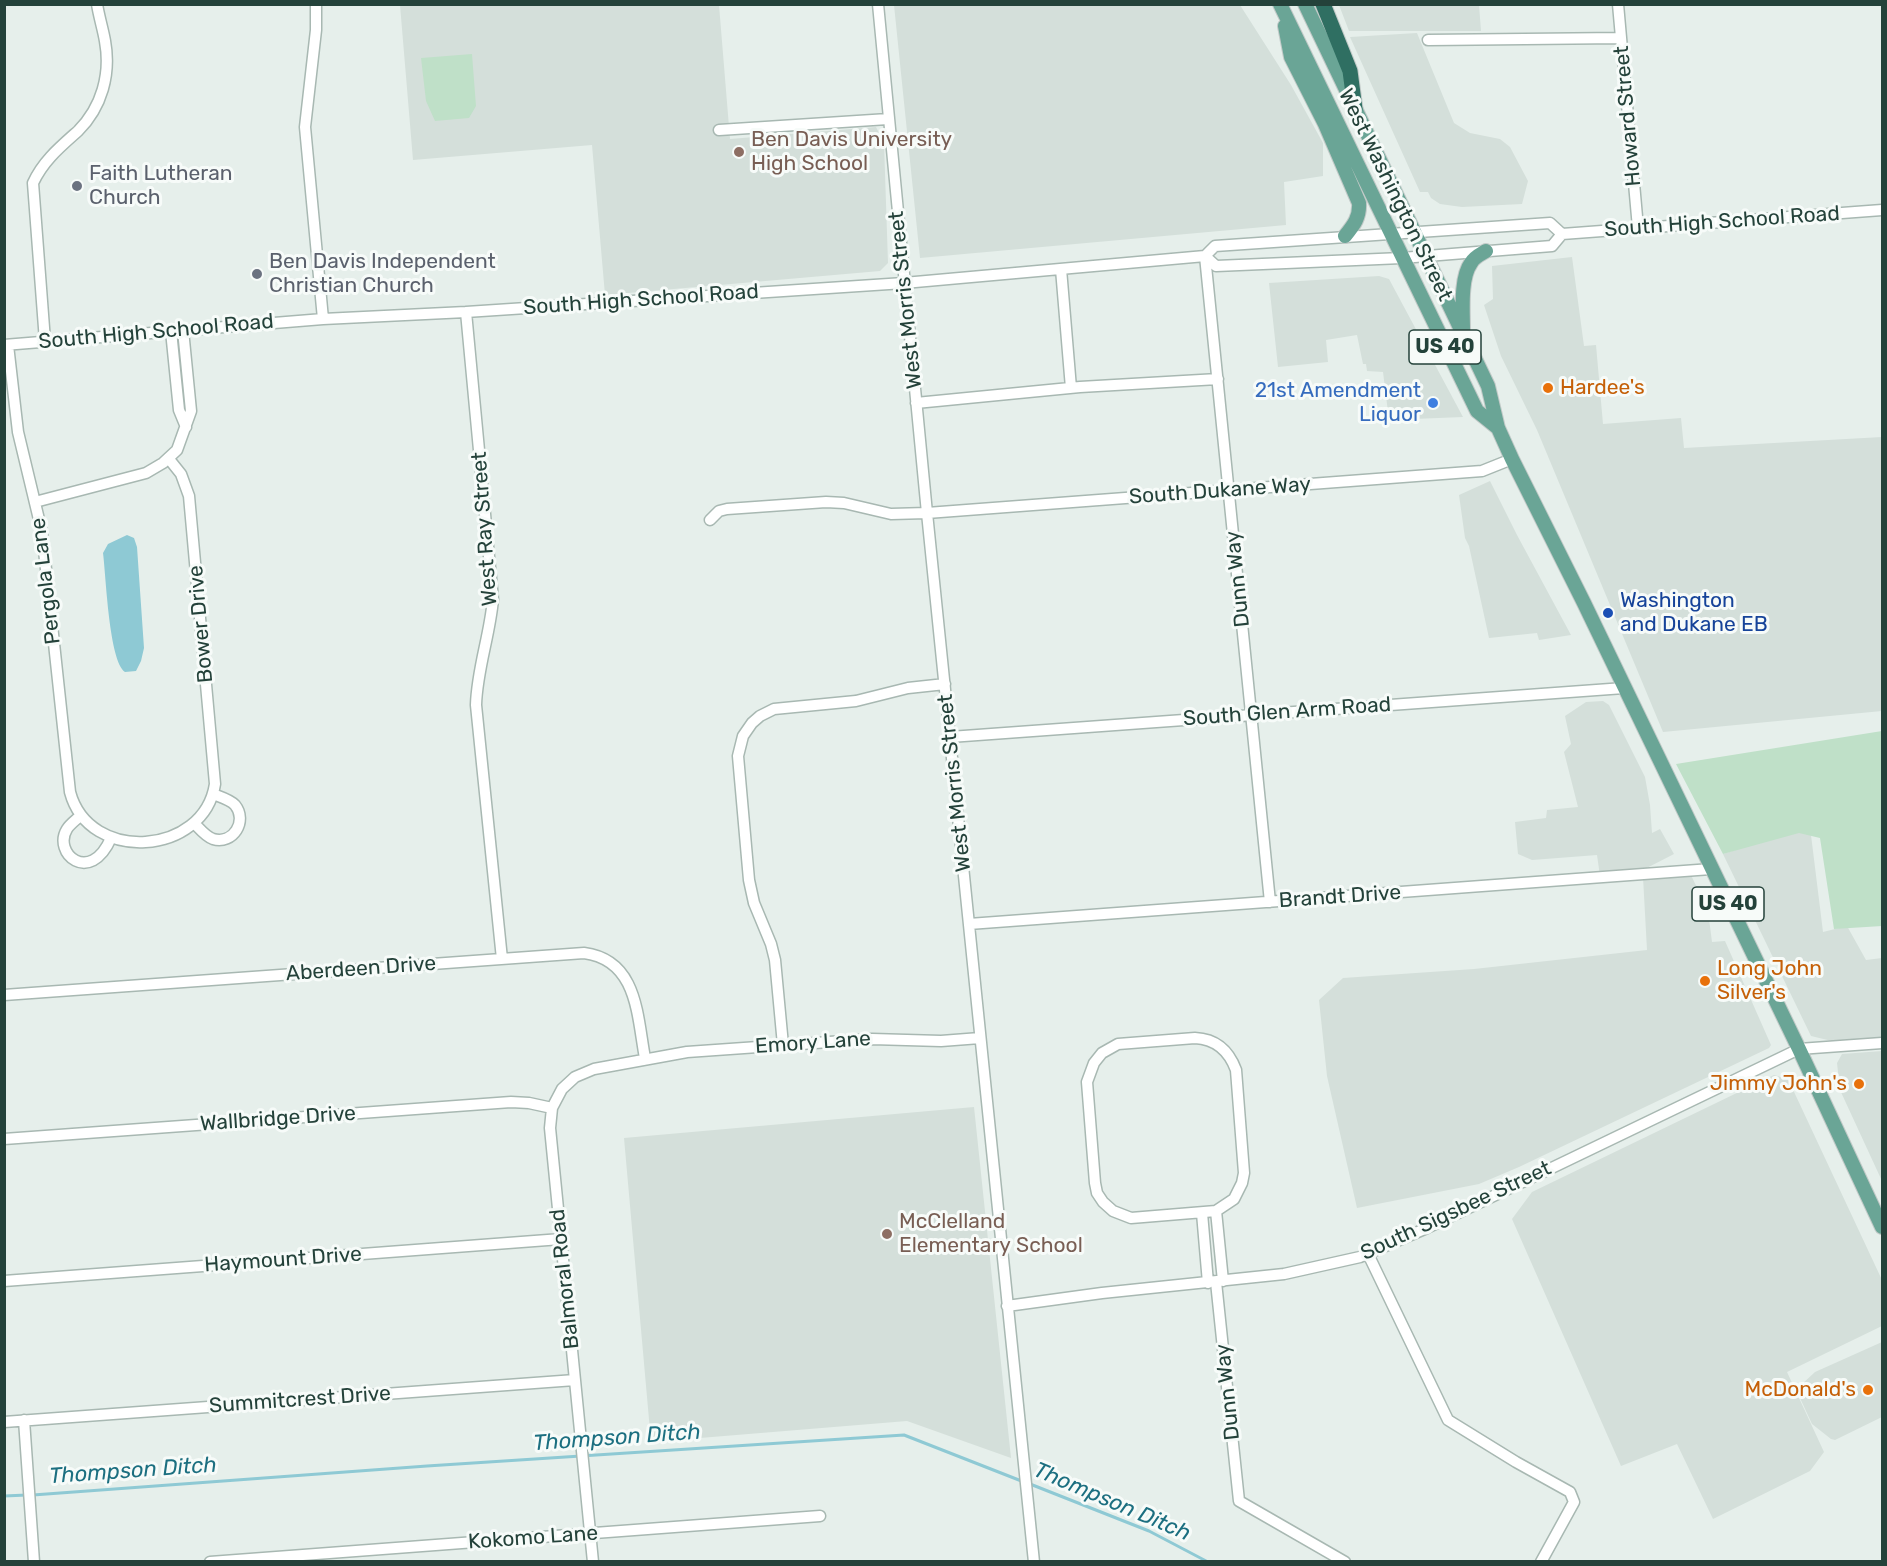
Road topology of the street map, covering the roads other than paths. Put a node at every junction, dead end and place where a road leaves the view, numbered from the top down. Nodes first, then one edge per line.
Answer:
1 (97, 4) edge
2 (316, 4) edge
3 (878, 4) edge
4 (1305, 4) edge
5 (1323, 4) edge
6 (1618, 4) edge
7 (1281, 5) edge
8 (1621, 38) junction
9 (1428, 40) dead end
10 (1355, 109) junction
11 (888, 119) junction
12 (719, 130) dead end
13 (1882, 210) edge
14 (1638, 228) junction
15 (1414, 232) junction
16 (1390, 233) junction
17 (1562, 234) junction
18 (1345, 236) junction
19 (1486, 251) junction
20 (1205, 256) junction
21 (1426, 256) junction
22 (1402, 258) junction
23 (1061, 269) junction
24 (904, 283) junction
25 (466, 312) junction
26 (323, 319) junction
27 (183, 330) junction
28 (171, 331) junction
29 (1463, 333) junction
30 (45, 341) junction
31 (6, 345) edge
32 (1218, 379) junction
33 (1071, 388) junction
34 (916, 403) junction
35 (186, 428) junction
36 (1498, 428) junction
37 (169, 459) junction
38 (1512, 459) junction
39 (1229, 490) junction
40 (35, 502) junction
41 (927, 513) junction
42 (710, 520) dead end
43 (945, 684) junction
44 (1624, 688) junction
45 (1251, 715) junction
46 (950, 737) junction
47 (213, 794) junction
48 (81, 816) junction
49 (194, 823) junction
50 (111, 838) junction
51 (147, 840) joint
52 (1711, 869) junction
53 (1270, 902) junction
54 (969, 924) junction
55 (502, 959) junction
56 (4, 995) edge
57 (981, 1038) junction
58 (1882, 1043) edge
59 (783, 1045) junction
60 (1799, 1049) junction
61 (645, 1058) junction
62 (552, 1108) junction
63 (4, 1139) edge
64 (1877, 1205) edge
65 (1216, 1211) junction
66 (1202, 1213) junction
67 (1882, 1227) edge
68 (561, 1239) junction
69 (1368, 1254) junction
70 (4, 1281) edge
71 (1216, 1282) junction
72 (1007, 1306) junction
73 (575, 1380) junction
74 (24, 1420) junction
75 (4, 1422) edge
76 (820, 1516) dead end
77 (590, 1533) junction
78 (34, 1562) edge
79 (210, 1562) edge
80 (593, 1562) edge
81 (1034, 1562) edge
82 (1345, 1562) edge
83 (1541, 1562) edge

1 - 30 street
2 - 26 street
3 - 11 street, West Morris Street
4 - 10 main road, West Washington Street
5 - 10 highway
6 - 8 street, Howard Street
7 - 16 main road, West Washington Street / US 40
7 - 18 main road
8 - 9 street
8 - 14 street, Howard Street
10 - 15 main road, West Washington Street
11 - 12 street
11 - 24 street, West Morris Street
13 - 14 street, South High School Road
14 - 17 street, South High School Road
15 - 16 street, South High School Road
15 - 17 street, South High School Road
15 - 21 main road, West Washington Street
16 - 18 street, South High School Road
16 - 22 main road, West Washington Street / US 40
17 - 19 street, South High School Road
18 - 20 street, South High School Road
19 - 21 street, South High School Road
19 - 29 main road
20 - 22 street, South High School Road
20 - 23 street, South High School Road
20 - 32 street, Dunn Way
21 - 22 street, South High School Road
21 - 29 main road, West Washington Street
22 - 36 main road, West Washington Street / US 40
23 - 24 street, South High School Road
23 - 33 street
24 - 25 street, South High School Road
24 - 34 street, West Morris Street
25 - 26 street, South High School Road
25 - 55 street, West Ray Street
26 - 27 street, South High School Road
27 - 28 street, South High School Road
27 - 35 street
28 - 30 street, South High School Road
28 - 35 street
29 - 36 main road, West Washington Street
30 - 31 street, South High School Road
31 - 40 street, Pergola Lane
32 - 33 street
32 - 39 street, Dunn Way
33 - 34 street
34 - 41 street, West Morris Street
35 - 37 street
36 - 38 main road, West Washington Street / US 40
37 - 40 street
37 - 47 street, Bower Drive
38 - 39 street, South Dukane Way
38 - 44 main road, West Washington Street / US 40
39 - 41 street, South Dukane Way
39 - 45 street, Dunn Way
40 - 48 street, Pergola Lane
41 - 42 street, South Dukane Way
41 - 43 street, West Morris Street
43 - 46 street, West Morris Street
43 - 59 street
44 - 45 street, South Glen Arm Road
44 - 52 main road, West Washington Street / US 40
45 - 46 street, South Glen Arm Road
45 - 53 street, Dunn Way
46 - 54 street, West Morris Street
47 - 49 street, Bower Drive
47 - 49 street
48 - 50 street, Pergola Lane
48 - 50 street
49 - 51 street, Bower Drive
50 - 51 street, Pergola Lane
52 - 53 street, Brandt Drive
52 - 60 main road, West Washington Street / US 40
53 - 54 street, Brandt Drive
54 - 57 street, West Morris Street
55 - 56 street, Aberdeen Drive
55 - 61 street, Aberdeen Drive
57 - 59 street, Emory Lane
57 - 72 street, West Morris Street
58 - 60 street, South Sigsbee Street
59 - 61 street, Emory Lane
60 - 64 main road, West Washington Street / US 40
60 - 69 street, South Sigsbee Street
61 - 62 street
62 - 63 street, Wallbridge Drive
62 - 68 street, Balmoral Road
64 - 67 main road, West Washington Street / US 40
65 - 66 street
65 - 66 street
65 - 71 street
66 - 71 street
68 - 70 street, Haymount Drive
68 - 73 street, Balmoral Road
69 - 71 street, South Sigsbee Street
69 - 83 street
71 - 72 street, South Sigsbee Street
71 - 82 street, Dunn Way
72 - 81 street, West Morris Street
73 - 74 street, Summitcrest Drive
73 - 77 street, Balmoral Road
74 - 75 street, Summitcrest Drive
74 - 78 street
76 - 77 street, Kokomo Lane
77 - 79 street, Kokomo Lane
77 - 80 street, Balmoral Road

